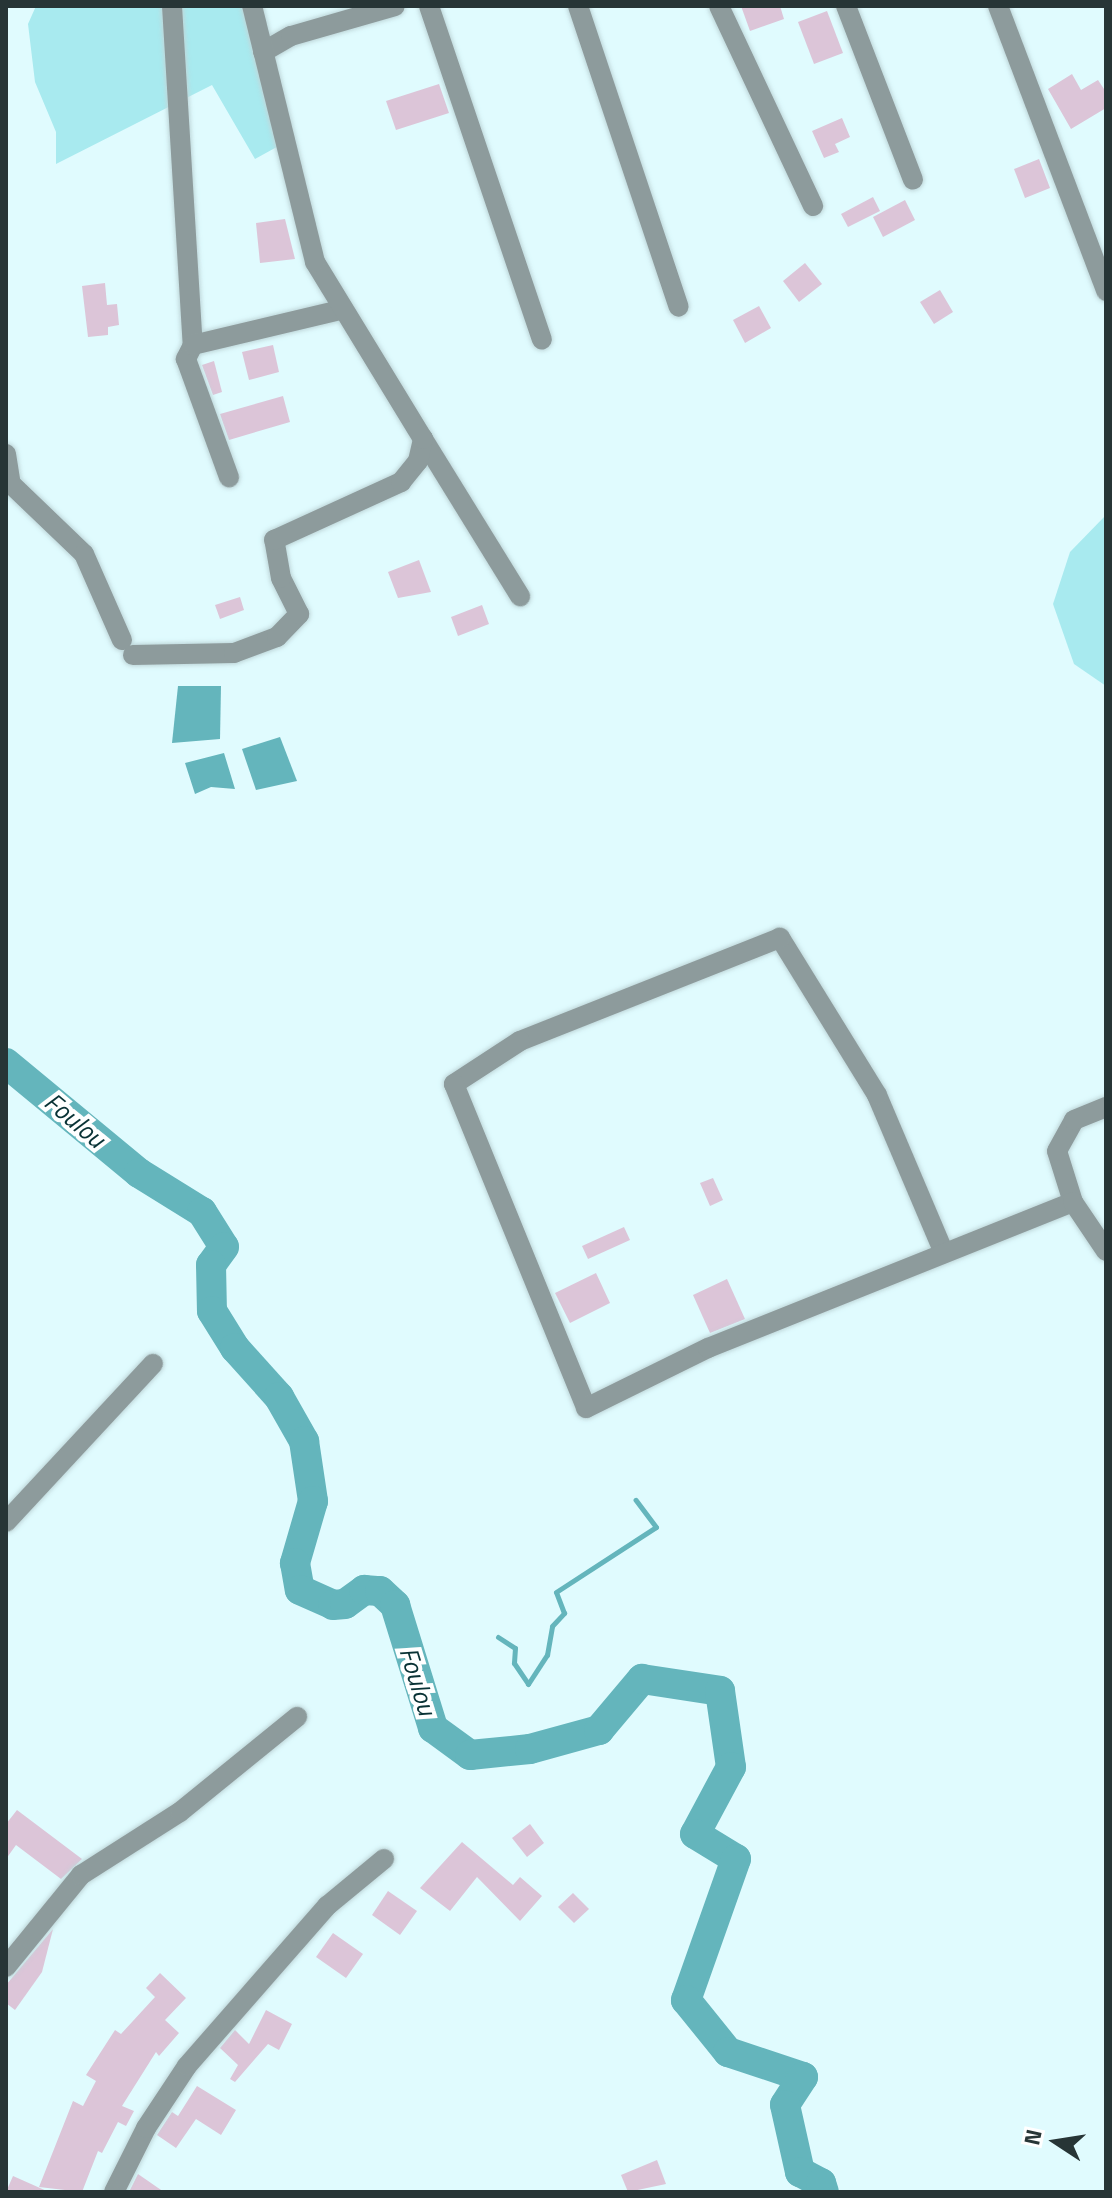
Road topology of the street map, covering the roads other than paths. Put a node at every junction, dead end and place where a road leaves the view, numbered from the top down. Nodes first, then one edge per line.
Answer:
1 (172, 6) edge
2 (252, 6) edge
3 (395, 6) edge
4 (429, 6) edge
5 (578, 6) edge
6 (719, 6) edge
7 (846, 6) edge
8 (998, 6) edge
9 (263, 52) junction
10 (913, 180) dead end
11 (813, 206) dead end
12 (1106, 291) edge
13 (679, 307) dead end
14 (340, 310) junction
15 (542, 339) dead end
16 (193, 345) junction
17 (423, 439) junction
18 (6, 454) edge
19 (229, 477) dead end
20 (9, 488) edge
21 (520, 596) dead end
22 (1106, 1107) edge
23 (1073, 1202) junction
24 (1106, 1251) edge
25 (944, 1253) junction
26 (153, 1364) dead end
27 (6, 1522) edge
28 (297, 1717) dead end
29 (384, 1859) dead end
30 (6, 1967) edge
31 (114, 2192) edge

1 - 16 street
2 - 9 street
3 - 9 street
4 - 15 street
5 - 13 street
6 - 11 street
7 - 10 street
8 - 12 street
9 - 14 street
14 - 16 street
14 - 17 street
16 - 19 street
17 - 20 street
17 - 21 street
18 - 20 street
22 - 23 street
23 - 24 street
23 - 25 street
25 - 25 street
26 - 27 street
28 - 30 street
29 - 31 street

